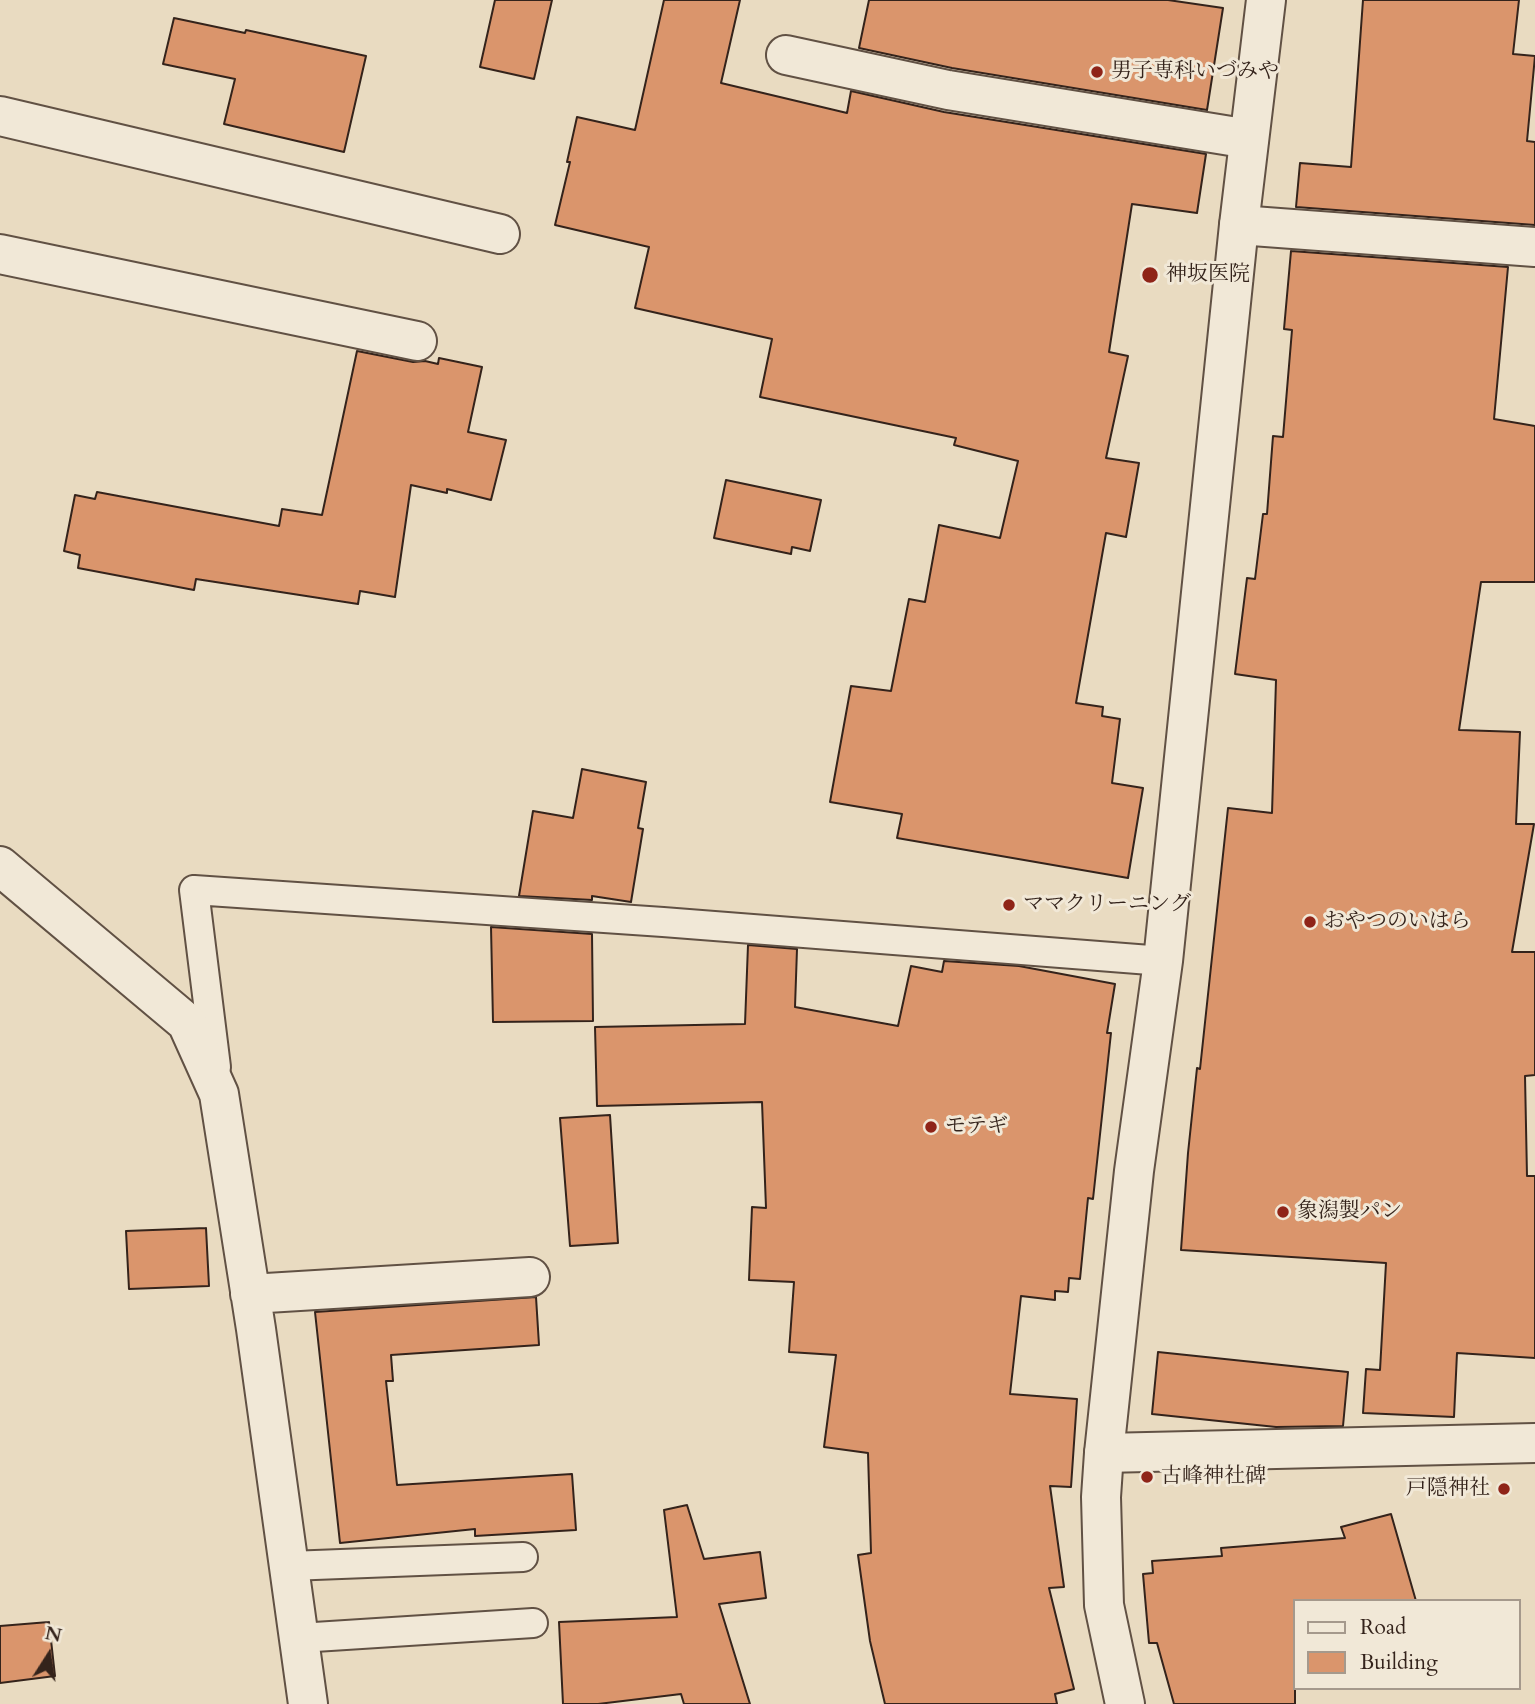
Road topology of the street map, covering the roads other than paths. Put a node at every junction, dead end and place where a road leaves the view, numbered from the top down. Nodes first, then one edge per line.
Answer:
1 (1266, 0) edge
2 (786, 55) dead end
3 (0, 116) edge
4 (1249, 139) junction
5 (1239, 225) junction
6 (500, 234) dead end
7 (1535, 247) edge
8 (0, 254) edge
9 (417, 341) dead end
10 (0, 866) edge
11 (1163, 961) junction
12 (219, 1094) junction
13 (530, 1277) dead end
14 (250, 1294) junction
15 (1535, 1443) edge
16 (1104, 1453) junction
17 (523, 1557) dead end
18 (289, 1566) junction
19 (533, 1623) dead end
20 (299, 1638) junction
21 (308, 1704) edge
22 (1125, 1704) edge

1 - 4 street
2 - 4 street
3 - 6 street
4 - 5 street
5 - 7 street
5 - 11 street
8 - 9 street
10 - 12 street
11 - 12 lane
11 - 16 street
12 - 14 street
13 - 14 street
14 - 18 street
15 - 16 street
16 - 22 street
17 - 18 lane
18 - 20 street
19 - 20 lane
20 - 21 street

